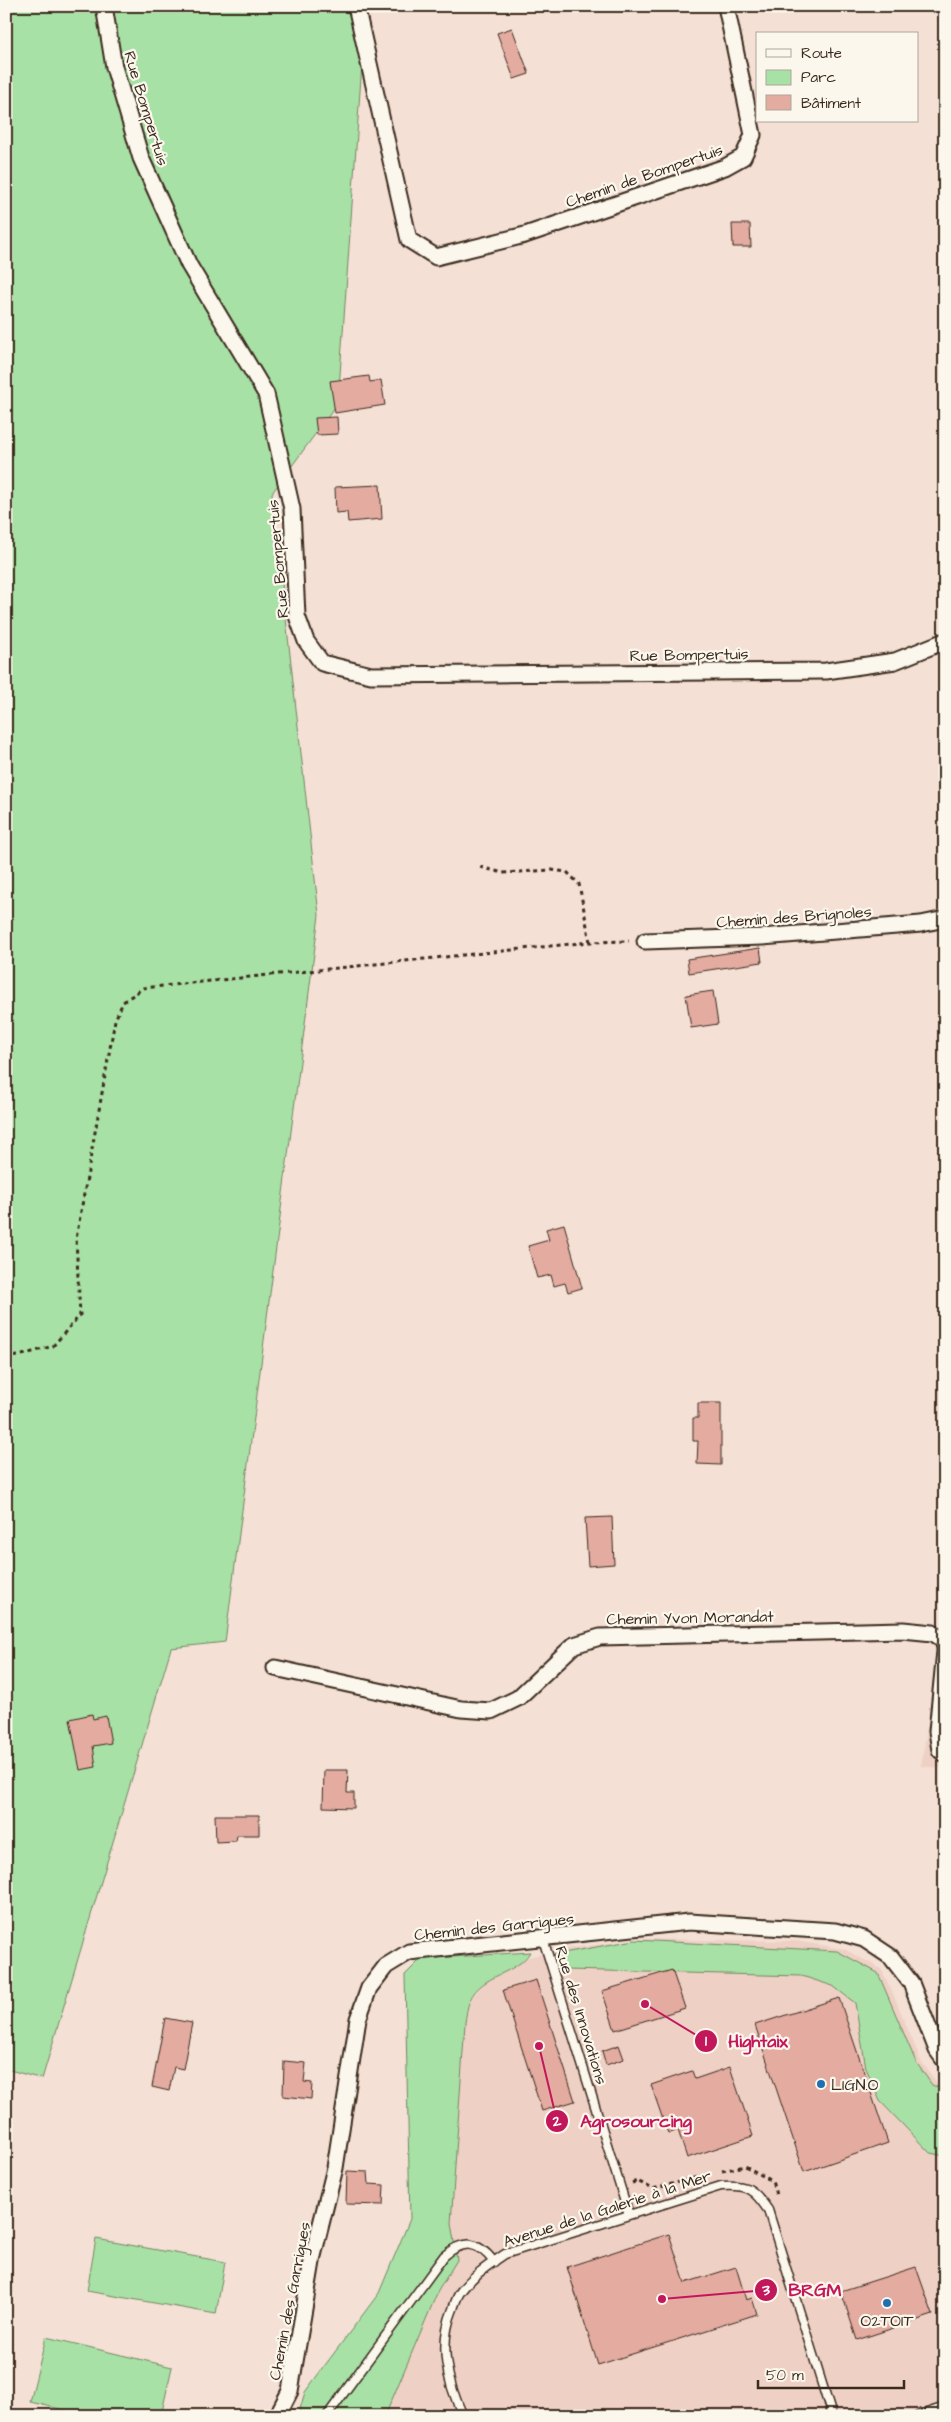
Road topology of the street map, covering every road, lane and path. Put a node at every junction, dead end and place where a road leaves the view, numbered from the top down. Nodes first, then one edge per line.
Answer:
1 (104, 6) edge
2 (356, 6) edge
3 (726, 6) edge
4 (945, 641) edge
5 (480, 867) dead end
6 (945, 919) edge
7 (645, 941) joint
8 (590, 942) junction
9 (6, 1357) edge
10 (945, 1651) edge
11 (275, 1668) dead end
12 (945, 1754) edge
13 (543, 1939) junction
14 (945, 2061) edge
15 (720, 2172) dead end
16 (711, 2173) dead end
17 (621, 2187) junction
18 (776, 2198) dead end
19 (630, 2215) junction
20 (494, 2262) junction
21 (945, 2408) edge
22 (277, 2416) edge
23 (327, 2416) edge
24 (463, 2416) edge
25 (832, 2416) edge
26 (918, 2416) edge

1 - 4 street, Rue Bompertuis
2 - 3 street, Chemin de Bompertuis
5 - 8 path
6 - 7 street, Chemin des Brignoles
7 - 8 path
8 - 9 path
10 - 11 street, Chemin Yvon Morandat
10 - 12 street, Chemin Yvon Morandat
13 - 14 street, Chemin des Garrigues
13 - 17 lane, Rue des Innovations
13 - 22 street, Chemin des Garrigues
15 - 18 path
16 - 17 path
17 - 19 lane, Rue des Innovations
19 - 20 lane, Avenue de la Galerie à la Mer
19 - 25 lane, Avenue de la Galerie à la Mer
20 - 23 lane
20 - 24 lane, Avenue de la Galerie à la Mer
21 - 26 lane

